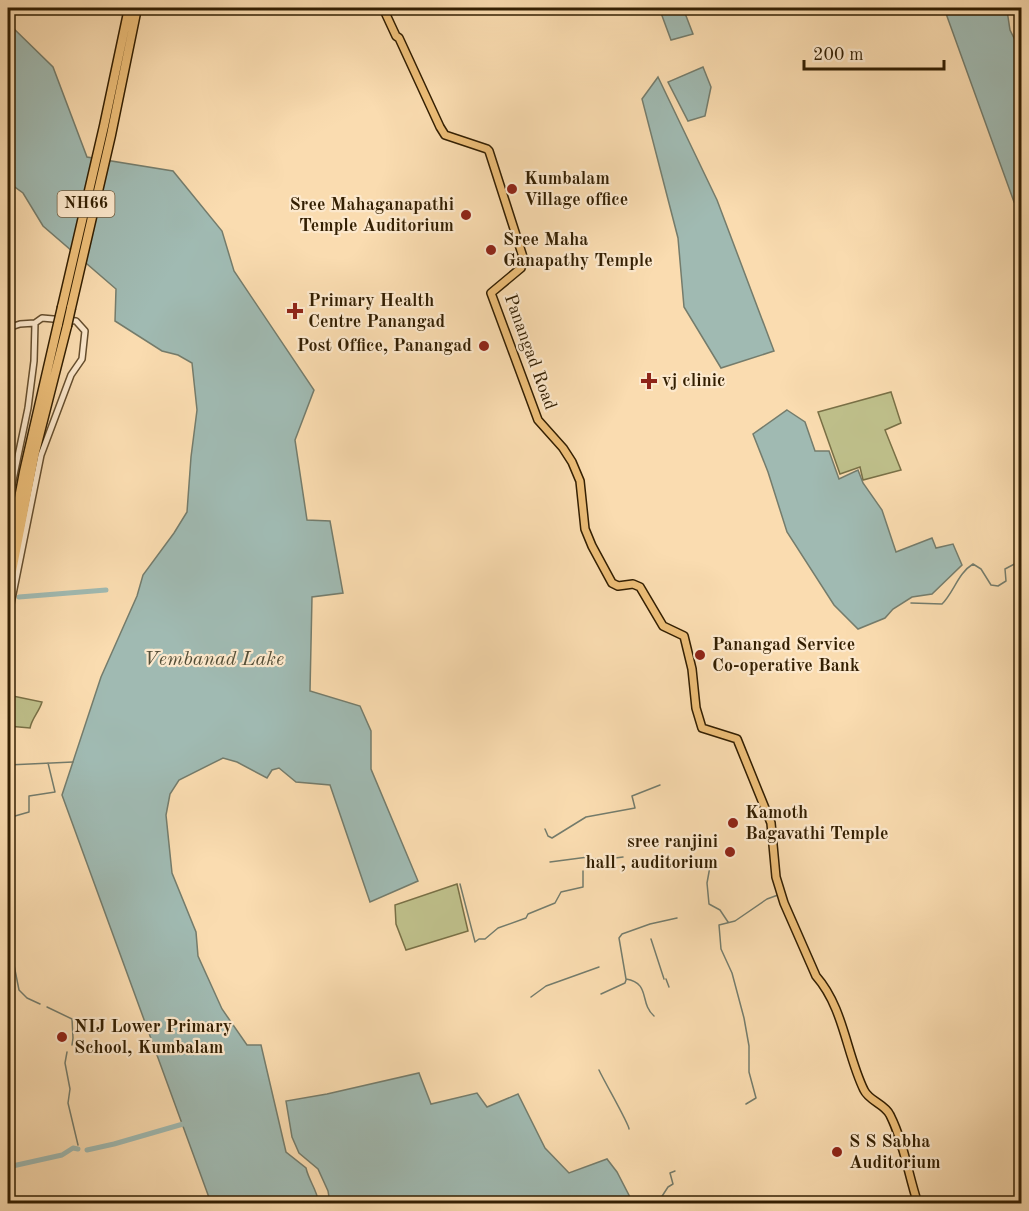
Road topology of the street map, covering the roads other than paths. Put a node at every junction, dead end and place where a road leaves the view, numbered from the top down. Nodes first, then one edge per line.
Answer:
1 (129, 8) edge
2 (137, 8) edge
3 (383, 8) edge
4 (73, 282) junction
5 (63, 322) junction
6 (36, 323) junction
7 (8, 328) edge
8 (8, 504) edge
9 (9, 540) edge
10 (8, 556) edge
11 (8, 592) edge
12 (8, 619) edge
13 (918, 1203) edge

1 - 4 highway, NH66
2 - 4 highway, NH66
3 - 13 main road, Panangad Road
4 - 5 highway, NH66, bridge
5 - 6 street
5 - 9 highway, NH66
5 - 11 highway, NH66
5 - 12 street
6 - 7 street
6 - 8 street
9 - 10 highway, NH66

